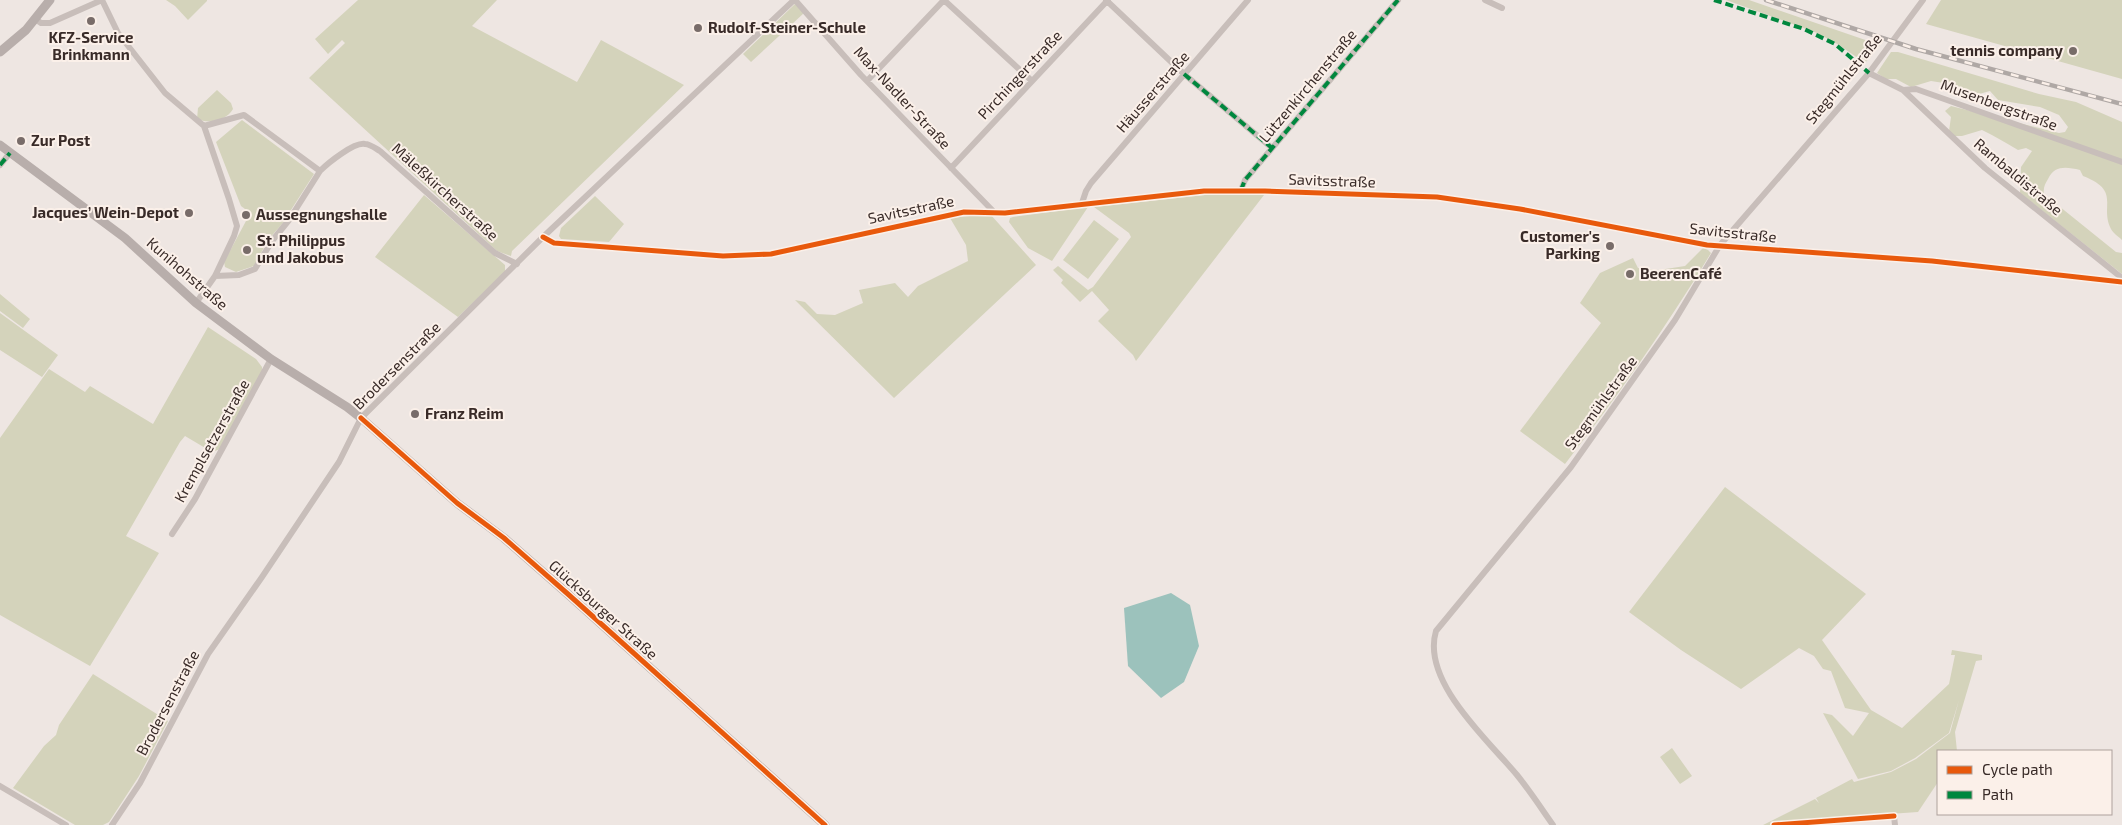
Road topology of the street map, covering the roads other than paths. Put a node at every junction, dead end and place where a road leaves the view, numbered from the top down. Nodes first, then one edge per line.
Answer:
1 (50, 0) edge
2 (102, 0) edge
3 (794, 0) edge
4 (944, 0) edge
5 (1107, 0) edge
6 (1248, 0) edge
7 (1398, 0) edge
8 (1485, 0) edge
9 (1923, 0) edge
10 (1502, 8) dead end
11 (36, 20) junction
12 (0, 52) edge
13 (1869, 73) junction
14 (1184, 74) junction
15 (868, 80) junction
16 (1032, 81) junction
17 (1903, 90) junction
18 (204, 126) junction
19 (0, 145) edge
20 (1272, 148) junction
21 (10, 153) junction
22 (2122, 162) edge
23 (0, 164) edge
24 (951, 168) junction
25 (320, 171) junction
26 (1241, 190) junction
27 (1082, 203) junction
28 (993, 211) junction
29 (543, 238) junction
30 (1720, 245) junction
31 (517, 264) junction
32 (215, 276) junction
33 (2122, 280) edge
34 (196, 303) junction
35 (271, 359) junction
36 (361, 418) junction
37 (172, 534) dead end
38 (0, 786) edge
39 (1894, 816) dead end
40 (66, 825) edge
41 (112, 825) edge
42 (825, 825) edge
43 (1553, 825) edge
44 (1894, 825) edge

1 - 11 street
2 - 11 street
2 - 18 street
3 - 15 street, Max-Nadler-Straße
3 - 29 street, Brodersenstraße
4 - 15 street
4 - 16 street
5 - 14 street
5 - 16 street, Pirchingerstraße
6 - 14 street, Häusserstraße
7 - 20 street, Lützenkirchenstraße
8 - 10 street
9 - 13 street, Stegmühlstraße
11 - 12 street
13 - 17 street, Musenbergstraße
13 - 30 street, Stegmühlstraße
14 - 20 street
14 - 27 street, Häusserstraße
15 - 24 street, Max-Nadler-Straße
16 - 24 street, Pirchingerstraße
17 - 22 street, Musenbergstraße
17 - 33 street, Rambaldistraße
18 - 25 street
18 - 32 street
19 - 21 street, Kunihohstraße
20 - 26 street, Lützenkirchenstraße
21 - 23 street
21 - 34 street, Kunihohstraße
24 - 28 street, Max-Nadler-Straße
25 - 31 street, Mäleßkircherstraße
25 - 32 street
26 - 27 street, Savitsstraße
26 - 30 street, Savitsstraße
27 - 28 street, Savitsstraße
28 - 29 street, Savitsstraße
29 - 31 street, Brodersenstraße
30 - 33 street, Savitsstraße
30 - 43 street, Stegmühlstraße
31 - 36 street, Brodersenstraße
32 - 34 street
34 - 35 street, Kunihohstraße
35 - 36 street, Kunihohstraße
35 - 37 street, Kremplsetzerstraße
36 - 41 street, Brodersenstraße
36 - 42 street, Glücksburger Straße
38 - 40 street
39 - 44 street

